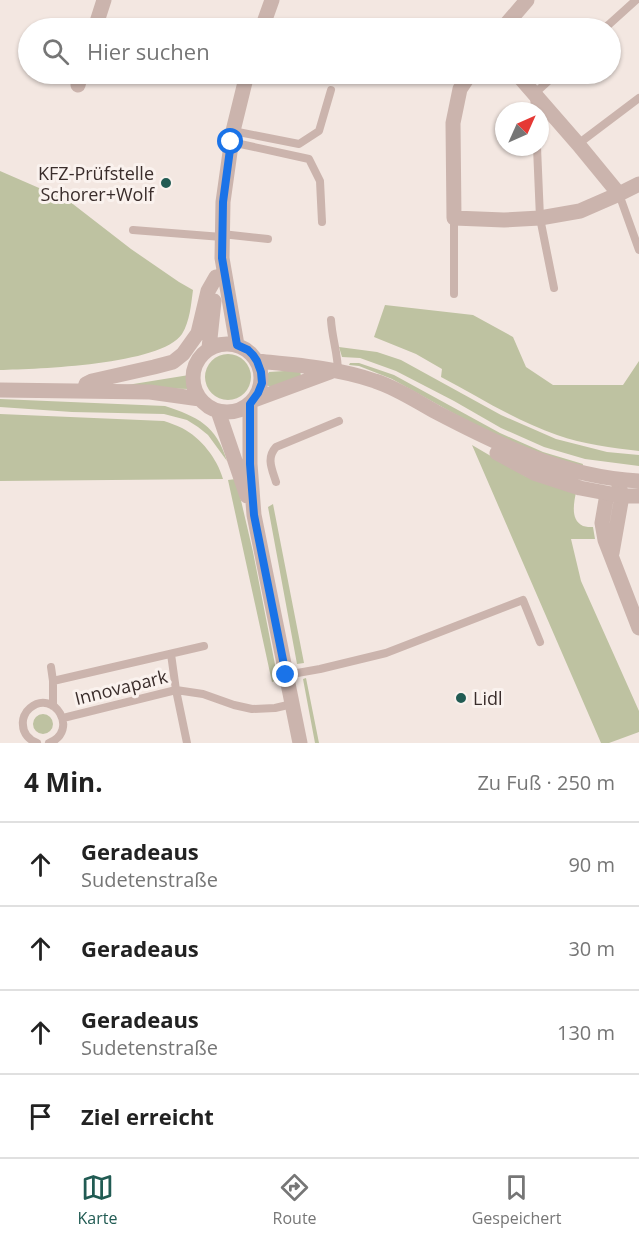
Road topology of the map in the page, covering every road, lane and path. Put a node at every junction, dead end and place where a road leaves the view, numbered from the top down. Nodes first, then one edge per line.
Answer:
1 (104, 0) edge
2 (272, 0) edge
3 (527, 0) edge
4 (636, 0) edge
5 (98, 18) edge
6 (266, 18) edge
7 (512, 18) edge
8 (615, 18) edge
9 (245, 84) edge
10 (463, 84) edge
11 (525, 84) edge
12 (545, 84) edge
13 (331, 90) dead end
14 (534, 94) junction
15 (639, 98) edge
16 (534, 102) edge
17 (232, 136) junction
18 (578, 144) junction
19 (537, 156) edge
20 (639, 184) edge
21 (619, 194) junction
22 (454, 218) junction
23 (540, 218) junction
24 (322, 222) dead end
25 (133, 230) dead end
26 (222, 236) junction
27 (268, 238) dead end
28 (639, 250) edge
29 (222, 258) junction
30 (216, 277) junction
31 (554, 288) dead end
32 (454, 294) dead end
33 (331, 320) dead end
34 (237, 345) junction
35 (209, 348) junction
36 (257, 361) junction
37 (195, 365) junction
38 (336, 372) junction
39 (86, 384) junction
40 (0, 390) edge
41 (56, 392) junction
42 (200, 399) junction
43 (252, 402) junction
44 (218, 411) junction
45 (435, 411) junction
46 (339, 421) dead end
47 (616, 480) junction
48 (639, 481) edge
49 (276, 482) dead end
50 (607, 494) junction
51 (622, 496) junction
52 (639, 496) edge
53 (254, 515) junction
54 (612, 560) junction
55 (639, 628) edge
56 (540, 642) dead end
57 (204, 646) dead end
58 (171, 654) junction
59 (51, 667) dead end
60 (286, 675) junction
61 (53, 681) junction
62 (176, 690) junction
63 (292, 704) junction
64 (53, 706) junction
65 (63, 718) junction
66 (37, 743) edge
67 (49, 743) edge
68 (188, 743) edge
69 (300, 743) edge

1 - 5 street
2 - 6 street
3 - 7 street
4 - 8 lane
9 - 17 street
10 - 22 street
11 - 14 street
12 - 14 lane
13 - 17 lane
14 - 16 lane
14 - 18 street
15 - 18 lane
17 - 24 lane
17 - 26 street
18 - 21 street
19 - 23 lane
20 - 21 street
21 - 23 street
21 - 28 lane
22 - 23 street
22 - 32 lane
23 - 31 lane
25 - 26 lane
26 - 27 lane
26 - 29 street
29 - 30 street
29 - 34 street
30 - 35 street
30 - 39 street
33 - 38 lane
34 - 35 street
34 - 36 street
35 - 37 street
36 - 38 street
36 - 43 street
37 - 39 street
37 - 42 street
38 - 43 street
38 - 45 street
39 - 41 street
40 - 41 street
41 - 42 street
42 - 44 street
43 - 44 street
43 - 53 street
44 - 53 street
45 - 47 street
45 - 50 street
46 - 49 lane
47 - 48 street
47 - 50 street
47 - 51 street
50 - 51 street
50 - 54 street
51 - 52 street
51 - 54 street
53 - 60 street
54 - 55 street
56 - 60 lane
57 - 58 lane
58 - 61 lane
58 - 62 lane
59 - 61 lane
60 - 63 street
61 - 64 lane
62 - 63 lane, Innovapark
62 - 65 lane, Innovapark
62 - 68 lane
63 - 69 street
64 - 65 lane
64 - 66 lane
65 - 67 lane

